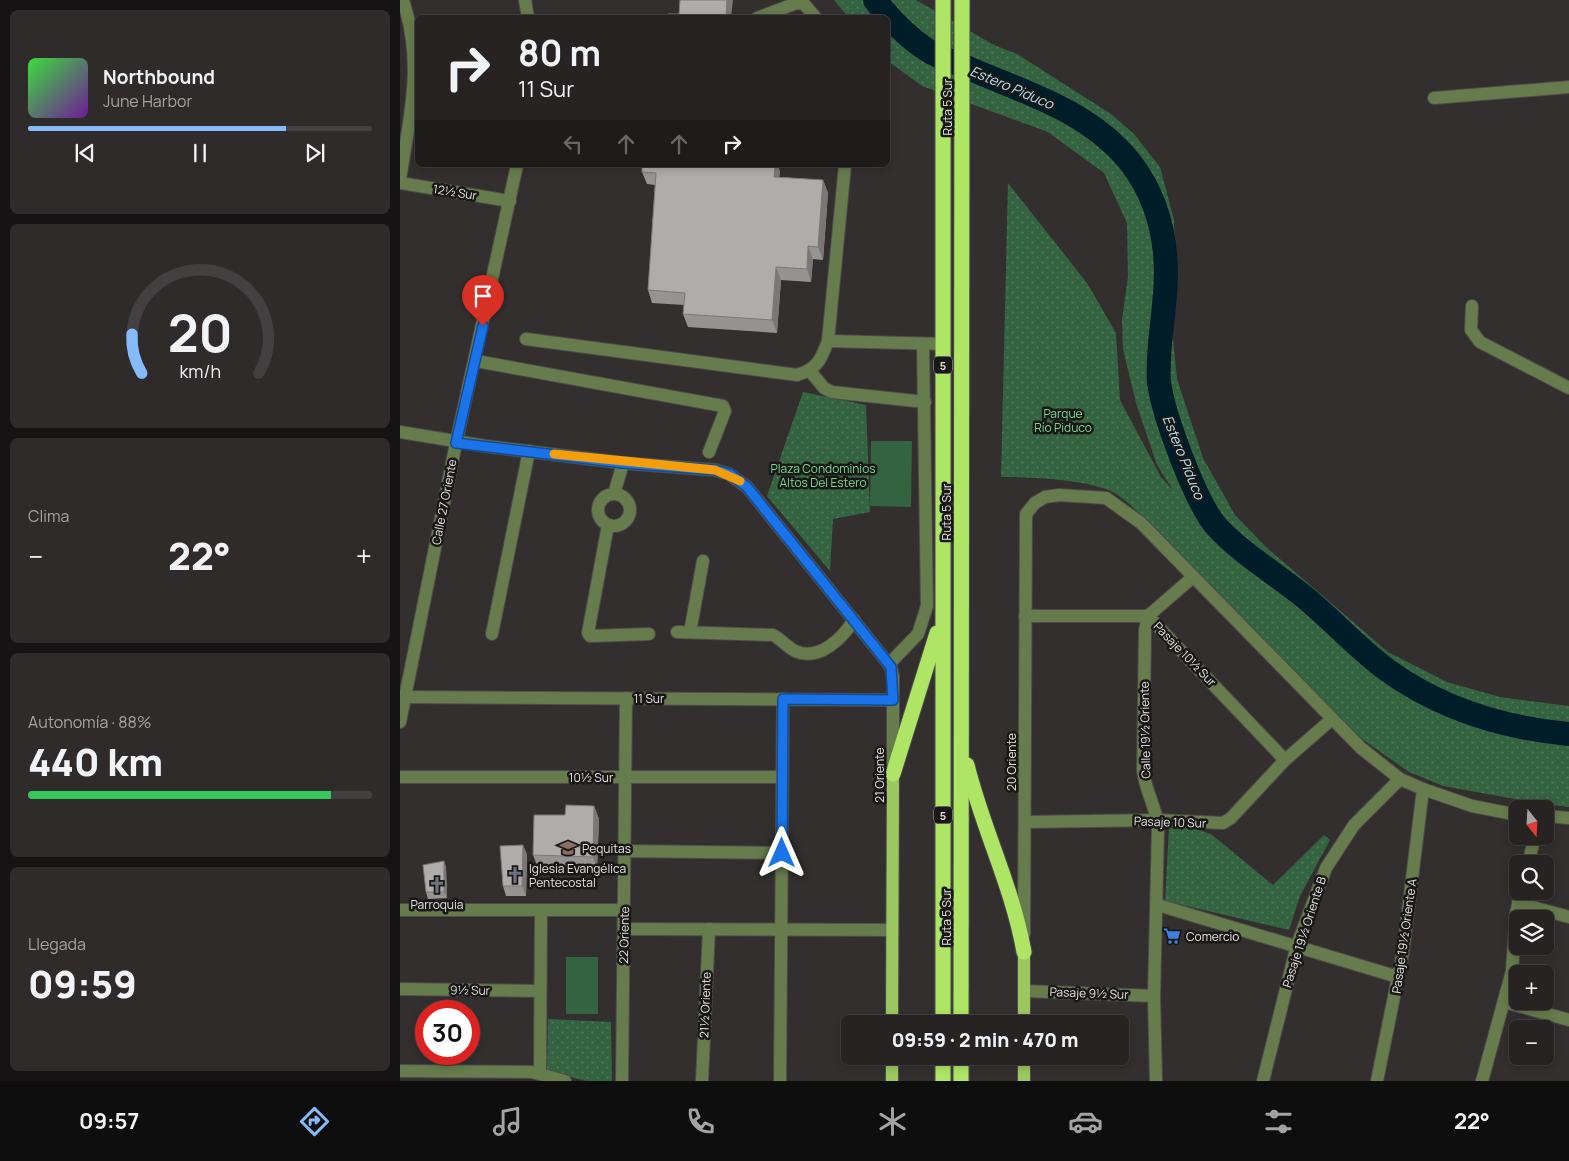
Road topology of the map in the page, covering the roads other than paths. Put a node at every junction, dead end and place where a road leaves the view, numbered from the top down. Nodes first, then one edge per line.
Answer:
1 (403, 0) edge
2 (525, 0) edge
3 (943, 0) edge
4 (962, 0) edge
5 (528, 15) edge
6 (766, 15) edge
7 (813, 15) edge
8 (1569, 87) edge
9 (1434, 98) dead end
10 (517, 167) edge
11 (845, 167) edge
12 (400, 179) edge
13 (400, 183) edge
14 (510, 201) junction
15 (1472, 306) dead end
16 (526, 339) dead end
17 (828, 341) junction
18 (943, 344) junction
19 (923, 345) junction
20 (476, 361) junction
21 (810, 371) junction
22 (1569, 388) edge
23 (925, 402) junction
24 (400, 432) edge
25 (456, 443) junction
26 (529, 452) junction
27 (708, 452) dead end
28 (623, 463) junction
29 (614, 494) junction
30 (608, 525) junction
31 (703, 561) dead end
32 (1193, 577) junction
33 (943, 607) junction
34 (1025, 616) junction
35 (1148, 616) junction
36 (854, 620) junction
37 (677, 632) dead end
38 (690, 632) junction
39 (492, 634) dead end
40 (649, 634) dead end
41 (889, 664) junction
42 (405, 697) junction
43 (626, 698) junction
44 (783, 699) junction
45 (893, 700) junction
46 (1332, 719) junction
47 (400, 722) edge
48 (961, 741) junction
49 (1285, 760) junction
50 (893, 774) junction
51 (400, 777) edge
52 (625, 777) junction
53 (782, 777) junction
54 (1400, 779) junction
55 (1423, 789) junction
56 (1509, 813) edge
57 (1554, 817) edge
58 (1569, 818) edge
59 (1158, 820) junction
60 (1025, 822) junction
61 (624, 850) junction
62 (782, 853) junction
63 (1519, 900) edge
64 (1527, 900) edge
65 (1158, 905) junction
66 (400, 910) edge
67 (541, 910) junction
68 (624, 910) junction
69 (1569, 917) edge
70 (624, 928) junction
71 (709, 929) junction
72 (782, 930) junction
73 (892, 930) junction
74 (1297, 945) junction
75 (1024, 952) junction
76 (1398, 977) junction
77 (400, 989) edge
78 (540, 991) junction
79 (1024, 991) junction
80 (1154, 996) junction
81 (1504, 1002) junction
82 (892, 1015) edge
83 (943, 1015) edge
84 (961, 1015) edge
85 (1024, 1015) edge
86 (1569, 1020) edge
87 (892, 1065) edge
88 (943, 1065) edge
89 (961, 1065) edge
90 (1024, 1065) edge
91 (400, 1071) edge
92 (540, 1073) junction
93 (493, 1076) edge
94 (564, 1081) edge
95 (622, 1081) edge
96 (702, 1081) edge
97 (780, 1081) edge
98 (892, 1081) edge
99 (943, 1081) edge
100 (961, 1081) edge
101 (1024, 1081) edge
102 (1156, 1081) edge
103 (1262, 1081) edge
104 (1377, 1081) edge
105 (1482, 1081) edge

1 - 12 street
2 - 5 street
3 - 18 highway, Ruta 5 Sur / 5
4 - 48 highway, Ruta 5 Sur / 5
6 - 7 street
8 - 9 street
10 - 14 street, Calle 27 Oriente
11 - 17 street
13 - 14 street, 12½ Sur
14 - 20 street, Calle 27 Oriente
15 - 22 street
16 - 21 street
17 - 19 street
17 - 21 street
18 - 19 street
18 - 33 highway, Ruta 5 Sur / 5
19 - 23 street
20 - 25 street, Calle 27 Oriente
20 - 27 street
21 - 23 street
23 - 41 street
24 - 25 street, 21 Oriente
25 - 26 street, 21 Oriente
25 - 42 street, Calle 27 Oriente
26 - 28 street, 21 Oriente
26 - 39 street
28 - 29 street
28 - 36 street, 21 Oriente
29 - 30 street
29 - 30 street
30 - 40 street
31 - 38 street
32 - 34 street, 20 Oriente
32 - 35 street
32 - 46 street
33 - 50 highway
33 - 83 highway, Ruta 5 Sur / 5
34 - 35 street, Pasaje 10½ Sur
34 - 60 street, 20 Oriente
35 - 49 street, Pasaje 10½ Sur
35 - 59 street, Calle 19½ Oriente
36 - 38 street
36 - 41 street, 21 Oriente
37 - 38 street
41 - 45 street, 21 Oriente
42 - 43 street, 11 Sur
42 - 47 street, Calle 27 Oriente
43 - 44 street, 11 Sur
43 - 52 street, 22 Oriente
44 - 45 street, 11 Sur
44 - 53 street
45 - 50 street, 21 Oriente
46 - 49 street, Pasaje 10 Sur
46 - 54 street
48 - 75 highway
48 - 84 highway, Ruta 5 Sur / 5
49 - 59 street, Pasaje 10 Sur
50 - 73 main road, 21 Oriente
51 - 52 street, 10½ Sur
52 - 53 street, 10½ Sur
52 - 61 street, 22 Oriente
53 - 62 street
54 - 55 street
54 - 74 street, Pasaje 19½ Oriente B
55 - 56 street
55 - 76 street, Pasaje 19½ Oriente A
57 - 58 street
59 - 60 street, Pasaje 10 Sur
59 - 65 street, Calle 19½ Oriente
60 - 75 street, 20 Oriente
61 - 62 street
61 - 68 street, 22 Oriente
62 - 72 street
63 - 81 street
64 - 69 street
65 - 74 street
65 - 80 street, Calle 19½ Oriente
66 - 67 street
67 - 68 street
67 - 78 street
68 - 70 street, 22 Oriente
70 - 71 street
70 - 95 street, 22 Oriente
71 - 72 street
71 - 96 street, 21½ Oriente
72 - 73 street
72 - 97 street
73 - 82 main road, 21 Oriente
74 - 76 street
74 - 103 street, Pasaje 19½ Oriente B
75 - 79 main road, 20 Oriente
76 - 104 street, Pasaje 19½ Oriente A
77 - 78 street, 9½ Sur
78 - 92 street
79 - 80 street, Pasaje 9½ Sur
79 - 85 main road, 20 Oriente
80 - 102 street, Calle 19½ Oriente
81 - 86 street
81 - 105 street
87 - 98 main road
88 - 99 highway
89 - 100 highway
90 - 101 main road
91 - 93 street
92 - 93 street
92 - 94 street

